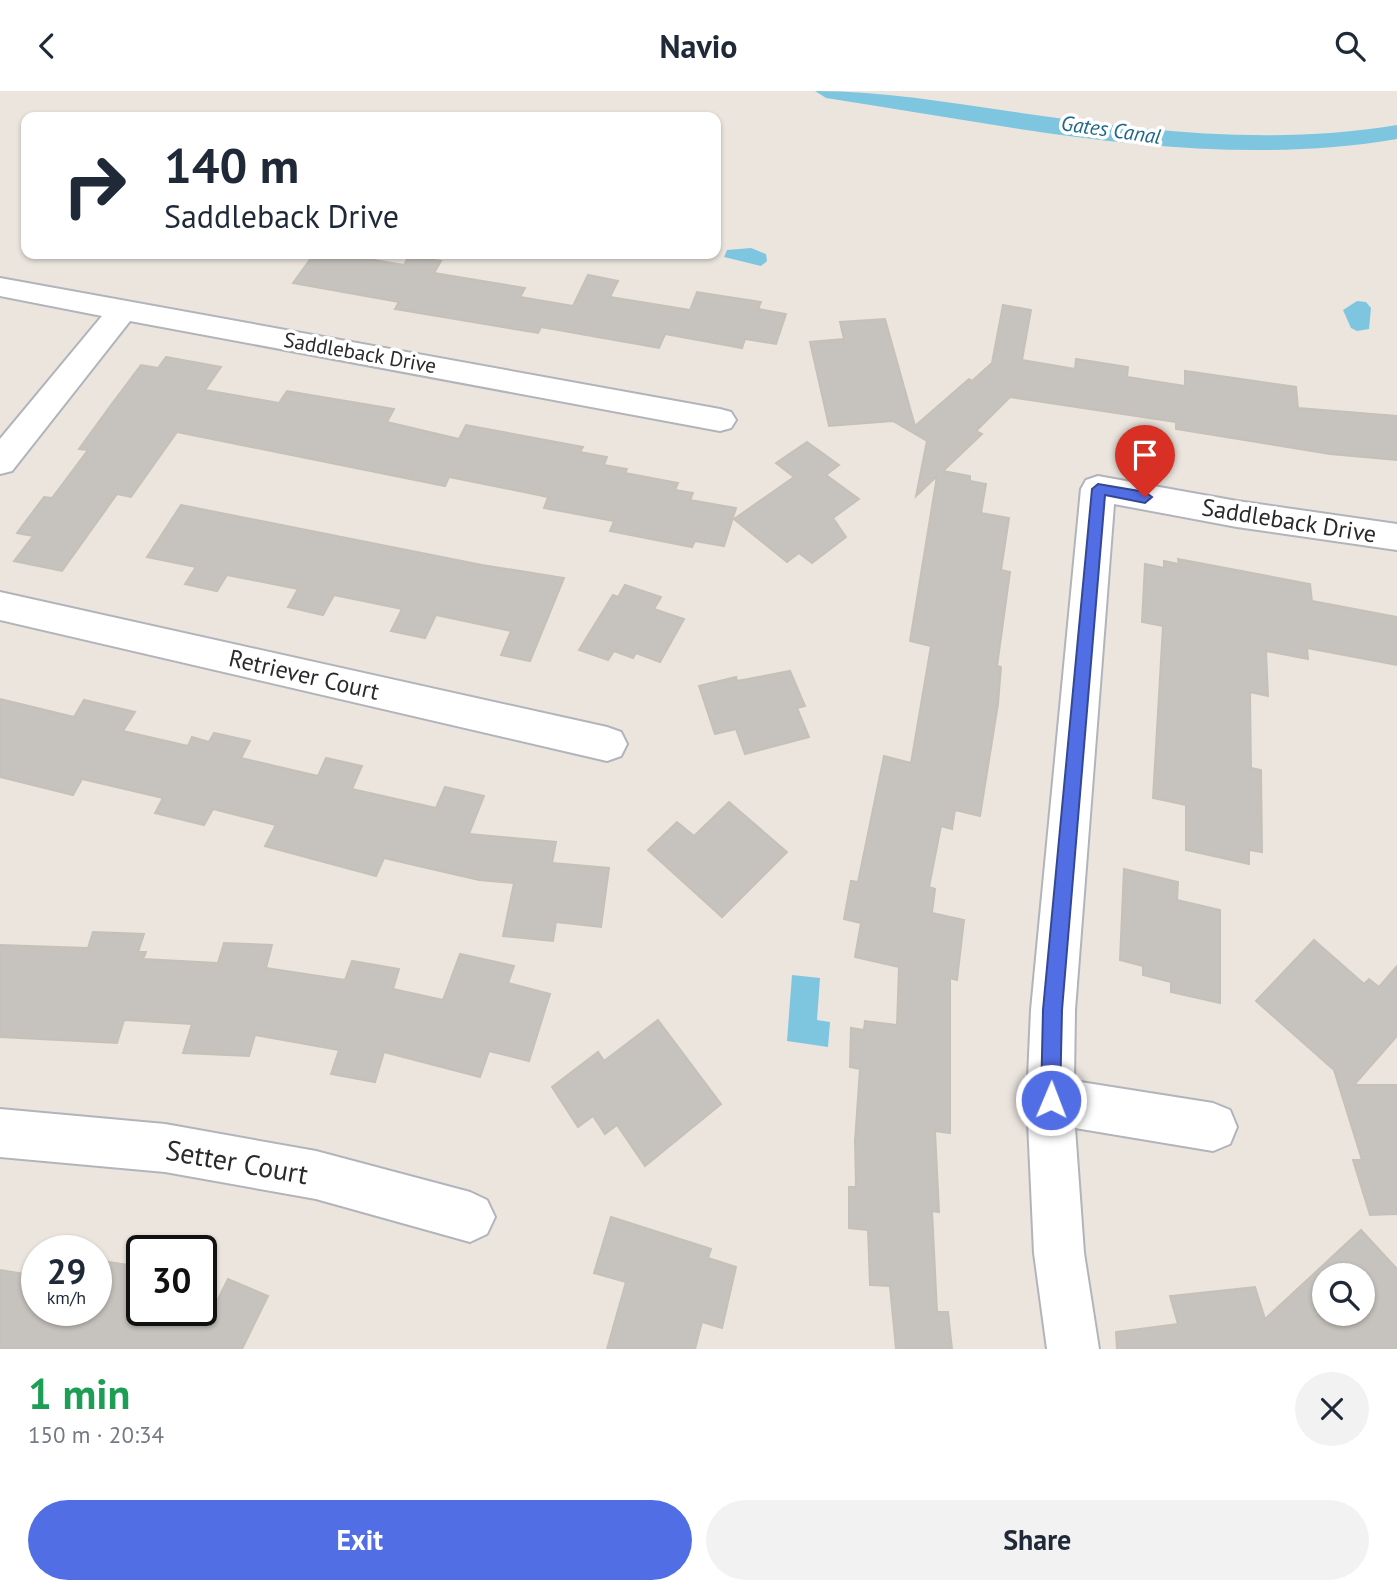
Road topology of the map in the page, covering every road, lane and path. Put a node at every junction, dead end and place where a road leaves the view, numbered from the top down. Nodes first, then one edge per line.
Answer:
1 (0, 287) edge
2 (123, 310) junction
3 (720, 419) dead end
4 (0, 462) edge
5 (1397, 537) edge
6 (0, 606) edge
7 (607, 744) dead end
8 (1051, 1100) junction
9 (1213, 1127) dead end
10 (0, 1133) edge
11 (470, 1217) dead end
12 (1073, 1349) edge

1 - 2 street, Saddleback Drive
2 - 3 street, Saddleback Drive
2 - 4 street
5 - 8 street, Saddleback Drive
6 - 7 street, Retriever Court
8 - 9 street
8 - 12 street
10 - 11 street, Setter Court

